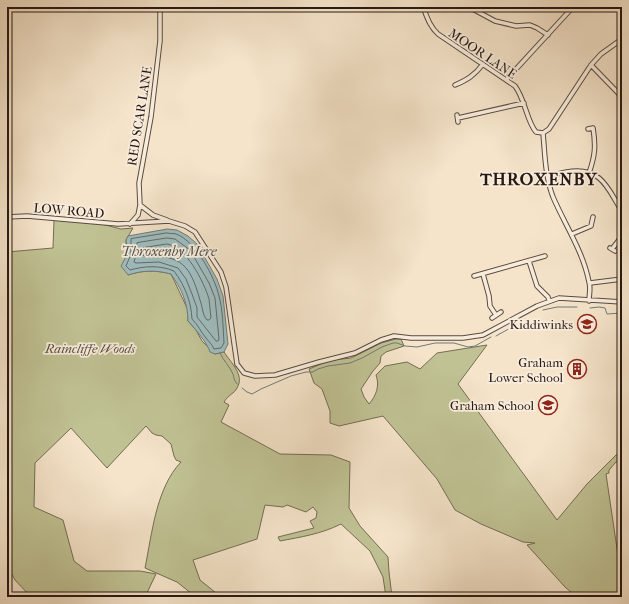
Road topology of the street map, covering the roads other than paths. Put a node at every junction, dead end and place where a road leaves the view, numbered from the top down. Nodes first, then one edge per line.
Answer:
1 (160, 7) edge
2 (423, 7) edge
3 (469, 7) edge
4 (573, 7) edge
5 (548, 35) junction
6 (622, 39) edge
7 (483, 64) junction
8 (591, 65) junction
9 (507, 79) junction
10 (454, 85) dead end
11 (622, 97) edge
12 (524, 103) junction
13 (458, 118) dead end
14 (588, 129) dead end
15 (543, 133) junction
16 (589, 173) junction
17 (548, 176) junction
18 (140, 205) junction
19 (622, 211) edge
20 (7, 217) edge
21 (593, 217) dead end
22 (169, 221) junction
23 (130, 224) junction
24 (572, 234) junction
25 (622, 236) edge
26 (612, 249) dead end
27 (545, 256) dead end
28 (529, 260) junction
29 (483, 274) junction
30 (474, 276) dead end
31 (622, 279) edge
32 (590, 283) junction
33 (549, 300) junction
34 (589, 301) junction
35 (622, 302) edge
36 (501, 312) dead end
37 (496, 315) junction
38 (492, 318) dead end

1 - 18 street, RED SCAR LANE
2 - 7 street, MOOR LANE
3 - 5 street
4 - 5 street
5 - 9 street
6 - 8 street
7 - 9 street, MOOR LANE
7 - 10 street
8 - 11 street
8 - 15 street
9 - 12 street, MOOR LANE
12 - 13 street
12 - 15 street, MOOR LANE
14 - 16 street
15 - 17 street
16 - 17 street
16 - 19 street
17 - 24 street
18 - 22 street
18 - 23 street, RED SCAR LANE
20 - 23 street, LOW ROAD
21 - 24 street
22 - 23 street, LOW ROAD
22 - 33 street
24 - 32 street
25 - 26 street
27 - 28 street
28 - 29 street
28 - 33 street
29 - 30 street
29 - 37 street
31 - 32 street
32 - 34 street
33 - 34 street
34 - 35 street
36 - 37 street
37 - 38 street

